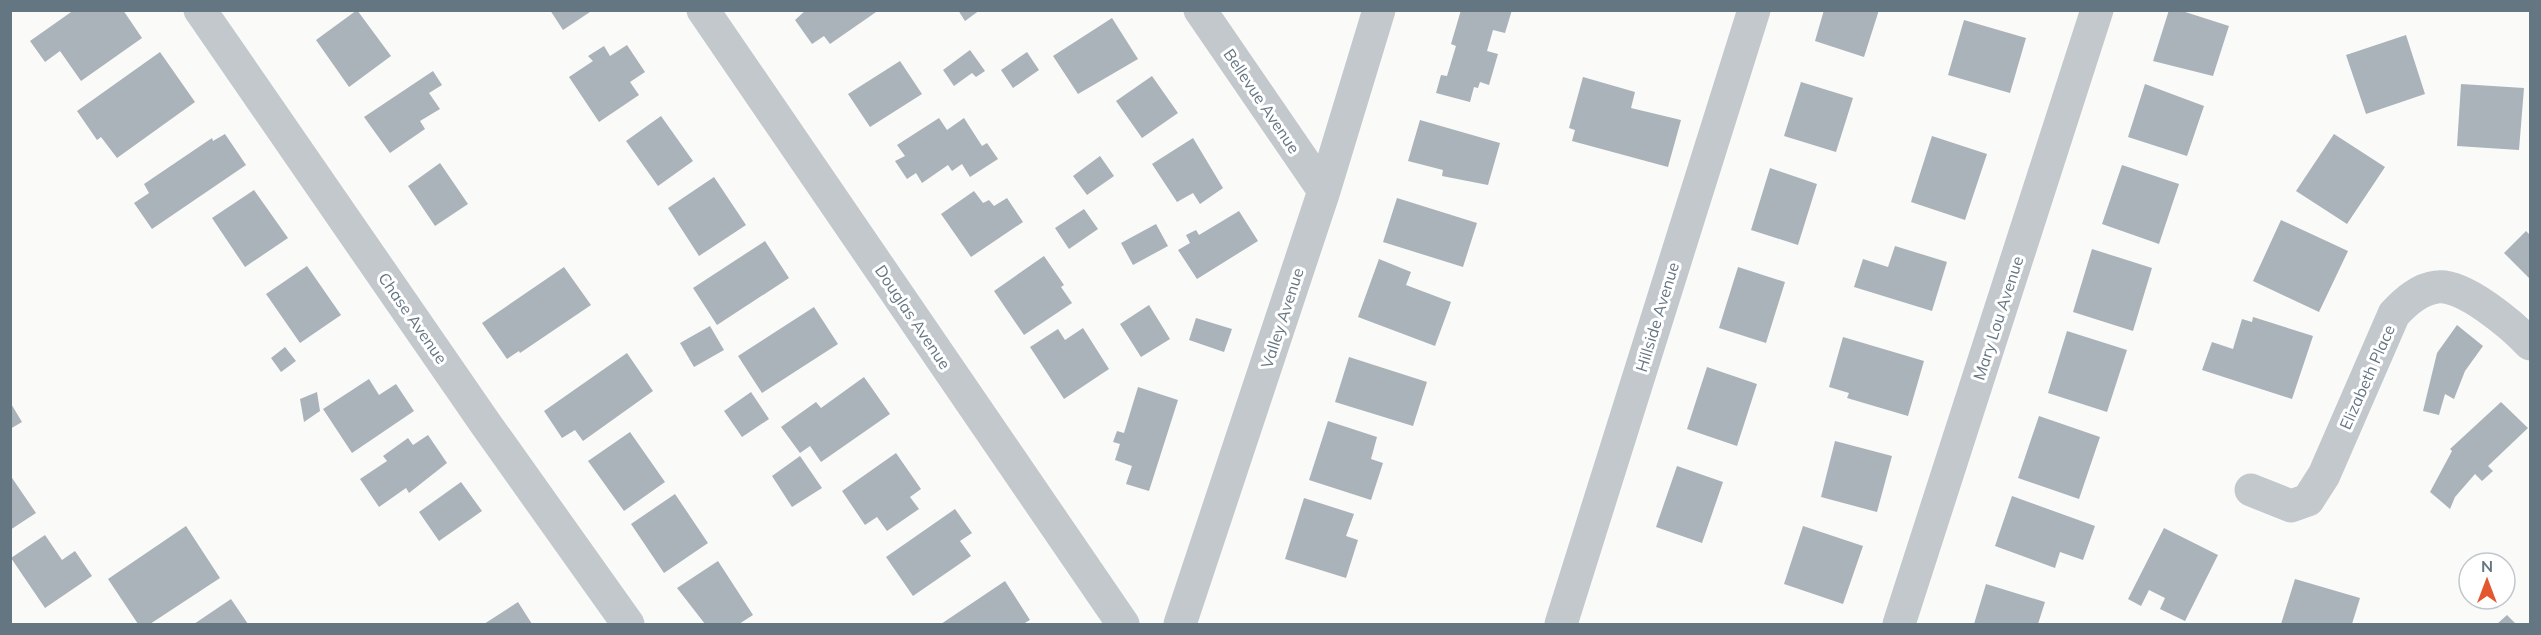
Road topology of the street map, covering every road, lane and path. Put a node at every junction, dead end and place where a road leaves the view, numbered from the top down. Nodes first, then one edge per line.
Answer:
1 (200, 10) edge
2 (703, 10) edge
3 (1200, 10) edge
4 (1379, 10) edge
5 (1754, 10) edge
6 (2097, 10) edge
7 (1323, 191) junction
8 (2530, 344) edge
9 (2251, 490) dead end
10 (628, 624) edge
11 (1123, 624) edge
12 (1180, 624) edge
13 (1561, 624) edge
14 (1899, 624) edge

1 - 10 street, Chase Avenue
2 - 11 street, Douglas Avenue
3 - 7 street, Bellevue Avenue
4 - 7 street, Valley Avenue
5 - 13 street, Hillside Avenue
6 - 14 street, Mary Lou Avenue
7 - 12 street, Valley Avenue
8 - 9 street, Elizabeth Place

